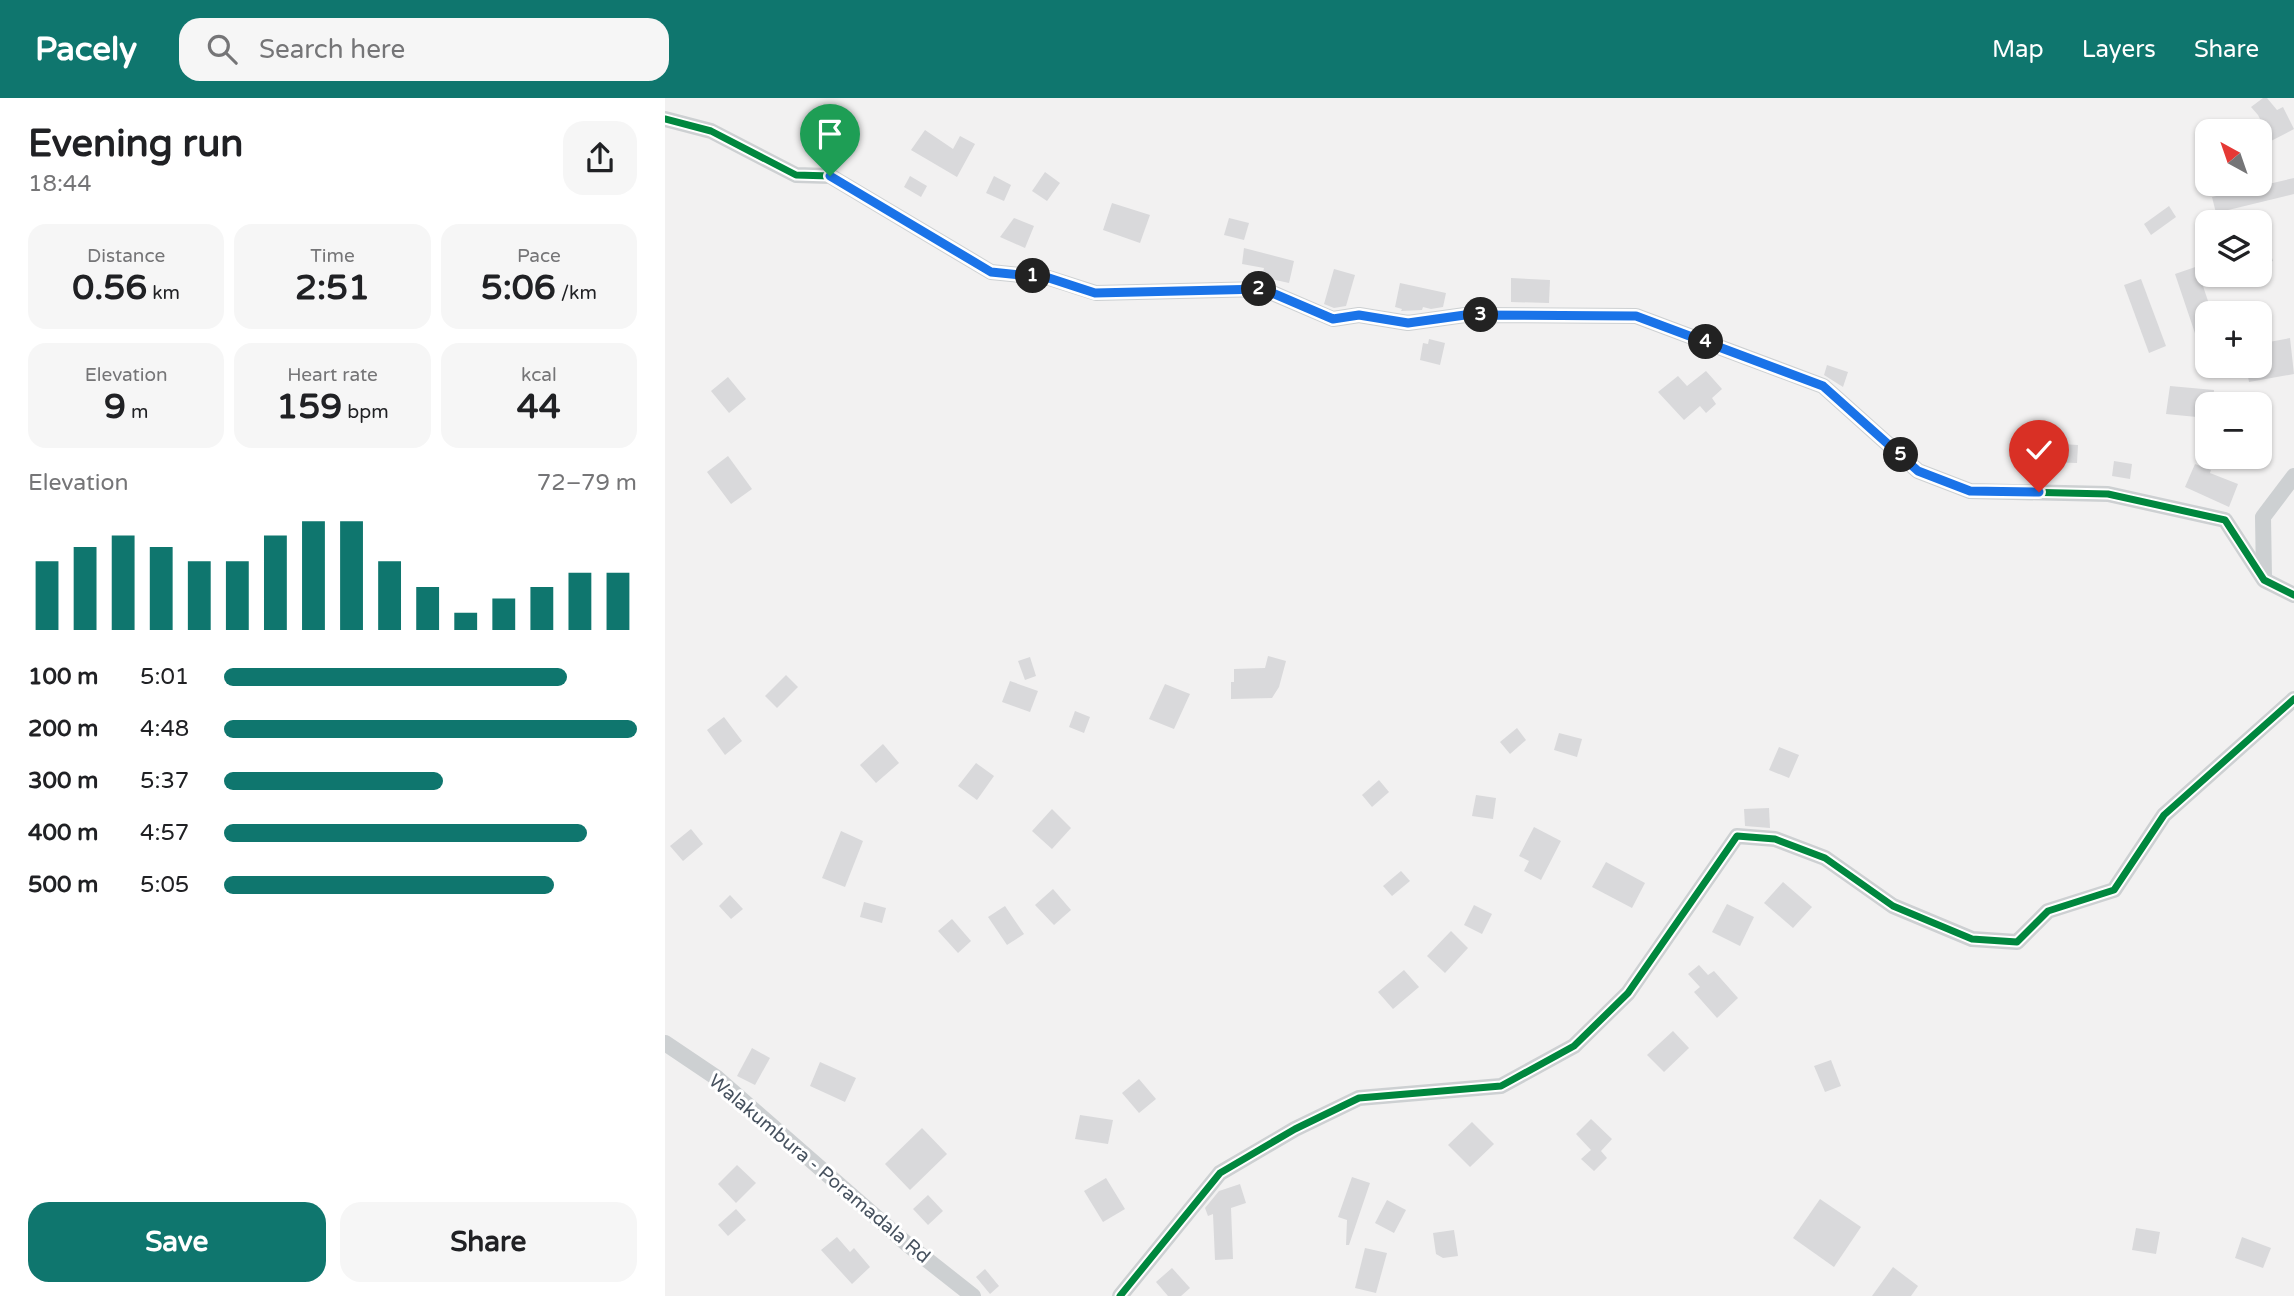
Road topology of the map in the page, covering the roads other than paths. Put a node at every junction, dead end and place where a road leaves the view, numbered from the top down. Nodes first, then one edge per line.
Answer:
1 (665, 119) edge
2 (2294, 476) edge
3 (2265, 580) junction
4 (2294, 595) edge
5 (2294, 699) edge
6 (665, 1044) edge
7 (973, 1296) edge
8 (1120, 1296) edge

1 - 3 street
2 - 3 street
3 - 4 street
5 - 8 street
6 - 7 street, Walakumbura - Poramadala Rd

